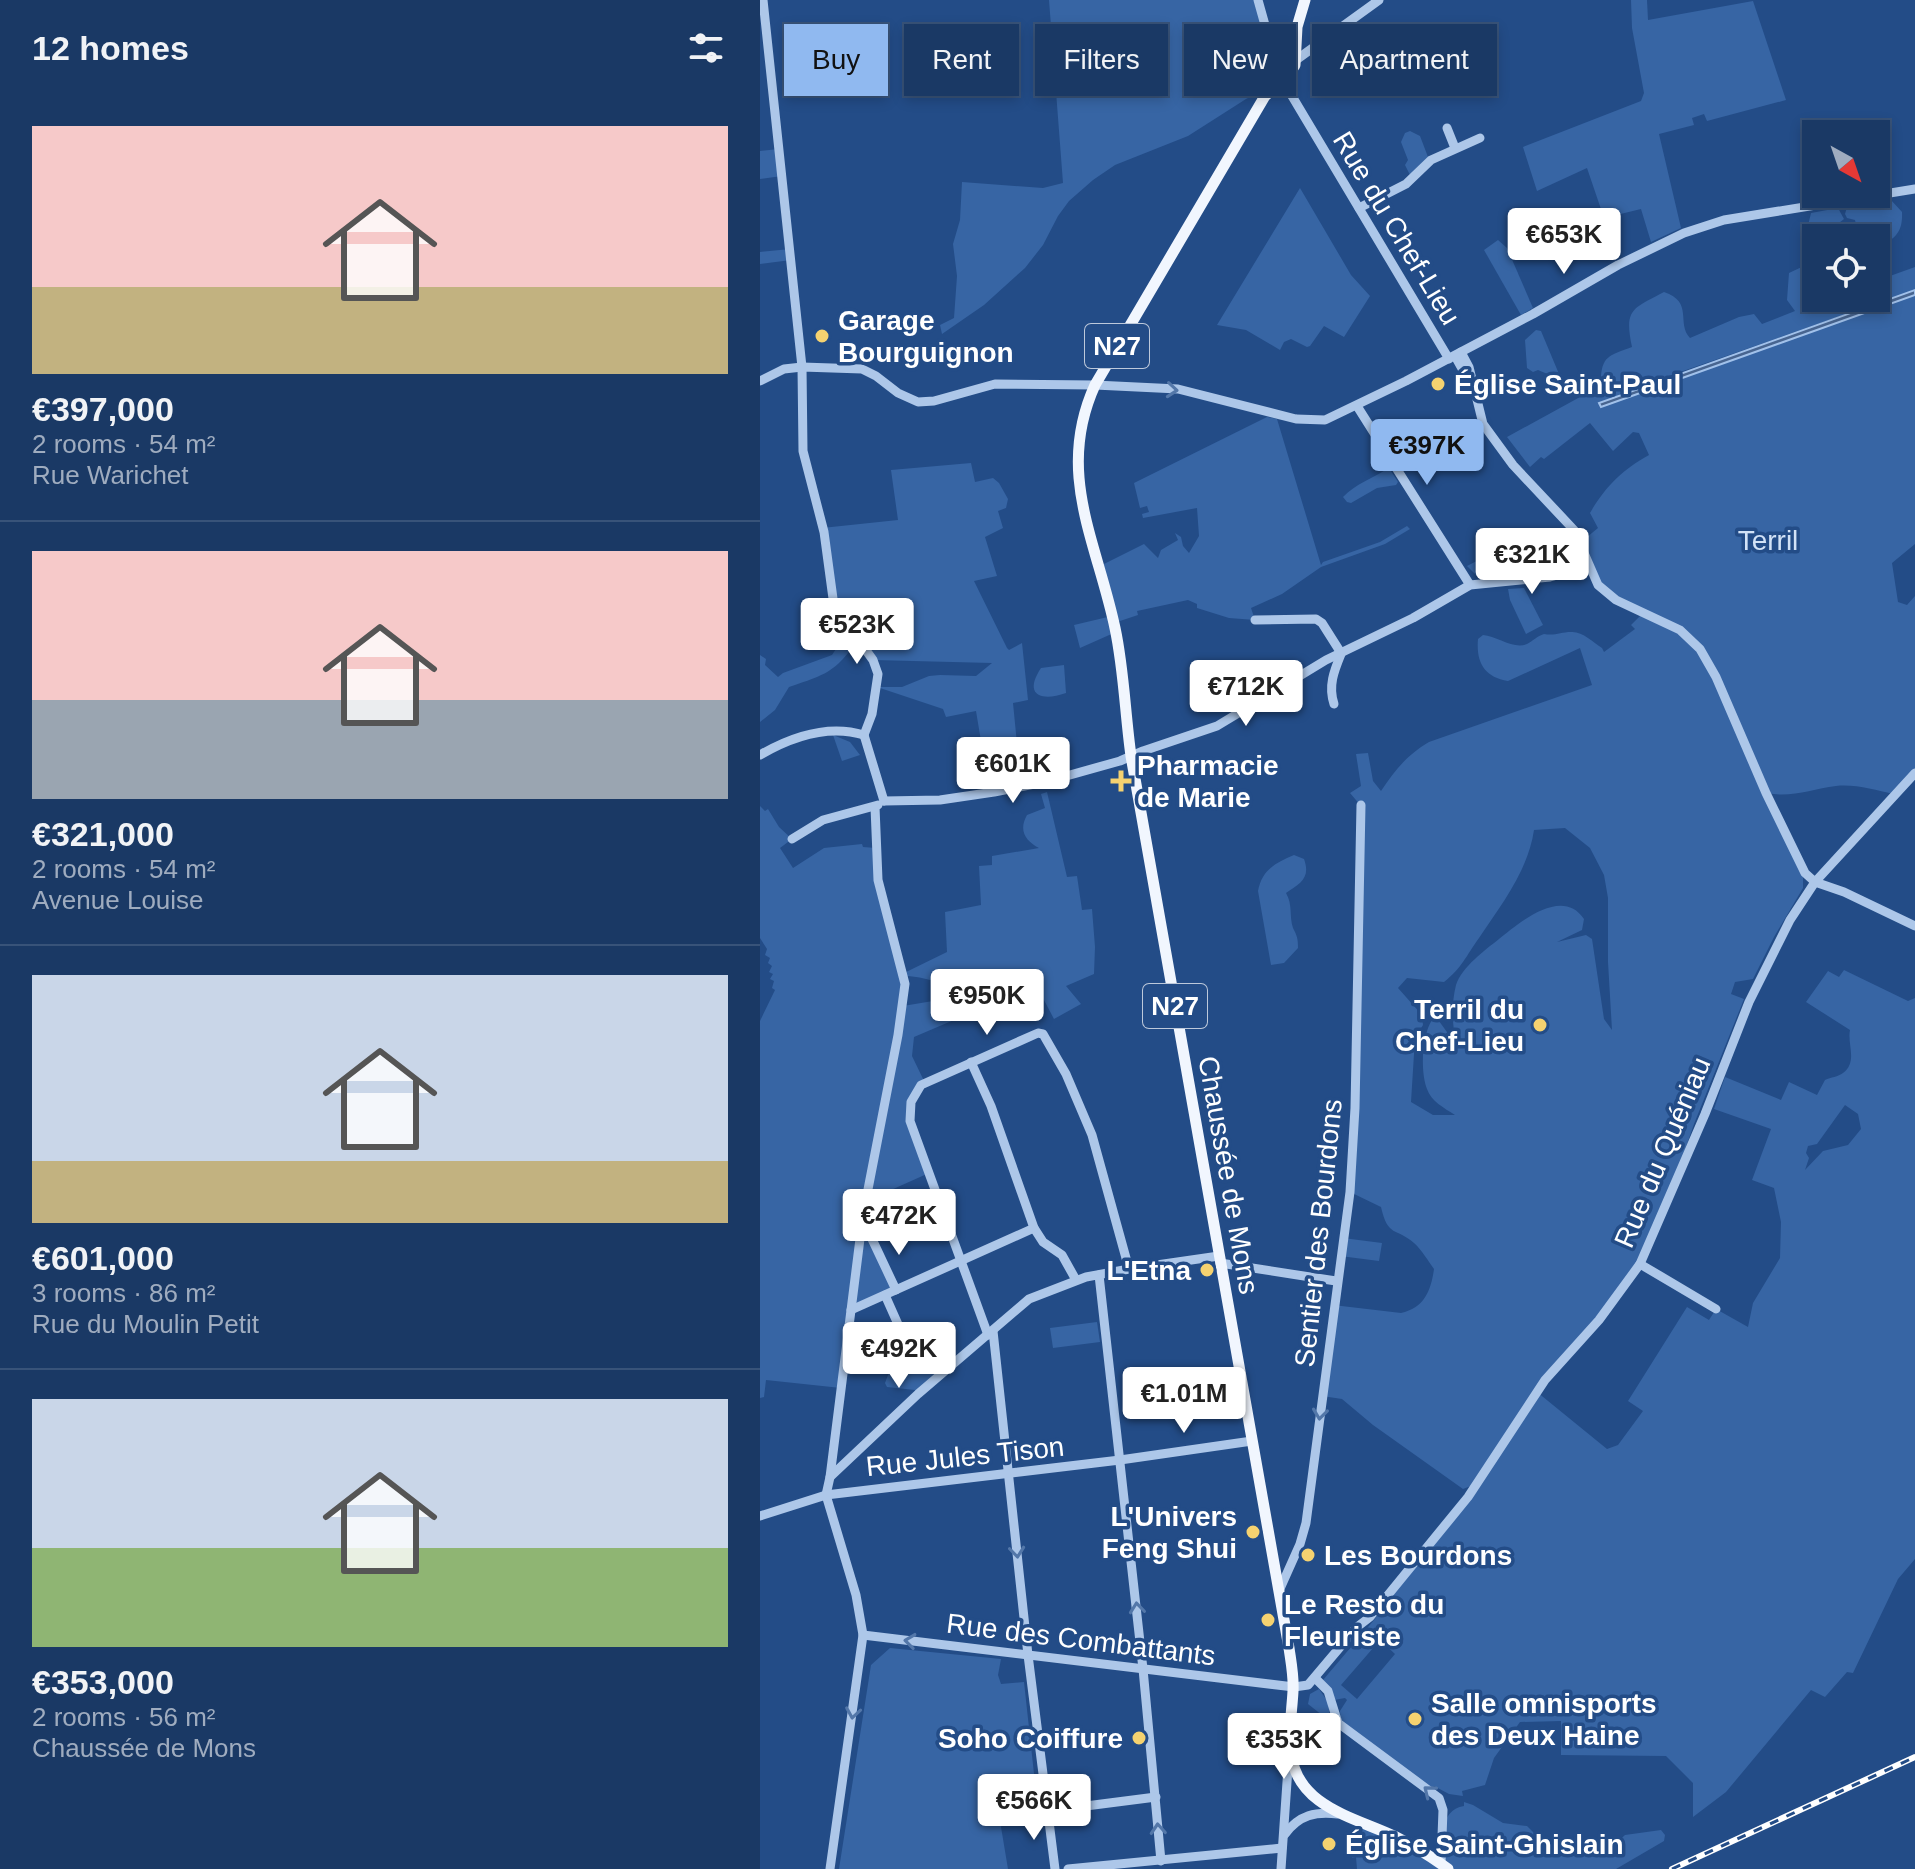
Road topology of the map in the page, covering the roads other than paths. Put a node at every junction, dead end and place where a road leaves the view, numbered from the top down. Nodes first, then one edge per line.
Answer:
1 (763, 0) edge
2 (1258, 0) edge
3 (1305, 0) edge
4 (1379, 0) edge
5 (1265, 24) edge
6 (1296, 29) edge
7 (1296, 60) edge
8 (1265, 96) edge
9 (1292, 96) edge
10 (1447, 128) dead end
11 (1480, 138) dead end
12 (1455, 148) junction
13 (1915, 189) edge
14 (1359, 208) junction
15 (1455, 355) junction
16 (802, 367) junction
17 (760, 381) edge
18 (1095, 385) junction
19 (1357, 406) junction
20 (1588, 567) junction
21 (1470, 585) junction
22 (1255, 620) dead end
23 (1341, 653) junction
24 (1334, 704) dead end
25 (864, 735) junction
26 (760, 755) edge
27 (1131, 756) junction
28 (1913, 779) edge
29 (880, 804) junction
30 (1361, 805) dead end
31 (792, 839) dead end
32 (1815, 882) junction
33 (1915, 926) edge
34 (971, 1062) junction
35 (1034, 1228) junction
36 (872, 1239) dead end
37 (1219, 1260) junction
38 (962, 1261) junction
39 (1640, 1264) junction
40 (1129, 1269) junction
41 (1099, 1275) junction
42 (1076, 1280) junction
43 (1336, 1281) junction
44 (896, 1290) junction
45 (885, 1295) junction
46 (1716, 1309) dead end
47 (851, 1310) junction
48 (991, 1333) junction
49 (909, 1349) dead end
50 (1252, 1441) junction
51 (1120, 1460) junction
52 (1010, 1474) junction
53 (830, 1477) junction
54 (826, 1495) junction
55 (760, 1516) edge
56 (1279, 1591) junction
57 (863, 1635) junction
58 (1028, 1655) junction
59 (1143, 1669) junction
60 (1312, 1681) junction
61 (1294, 1687) junction
62 (1290, 1740) junction
63 (1311, 1795) junction
64 (1156, 1797) junction
65 (1047, 1811) junction
66 (1285, 1811) junction
67 (1347, 1816) junction
68 (1291, 1826) junction
69 (1283, 1842) junction
70 (1161, 1861) junction
71 (1445, 1866) edge
72 (1108, 1867) edge
73 (830, 1869) edge
74 (1055, 1869) edge
75 (1068, 1869) edge
76 (1281, 1869) edge

1 - 16 street
2 - 5 street
3 - 6 main road
4 - 7 street
8 - 18 main road, Chaussée de Mons / N27
9 - 14 street, Rue du Chef-Lieu
10 - 12 street
11 - 12 street
12 - 14 street
13 - 15 street
14 - 15 street, Rue du Chef-Lieu
15 - 19 street
15 - 20 street, Rue du Chef-Lieu
16 - 17 street
16 - 18 street
16 - 25 street
18 -> 19 street
18 - 27 main road, Chaussée de Mons / N27
19 - 21 street
20 - 21 street
20 - 32 street, Rue du Chef-Lieu
21 - 23 street
22 - 23 street
23 - 24 street
23 - 27 street
25 - 26 street
25 - 29 street
27 - 29 street
27 - 37 main road, Chaussée de Mons / N27
28 - 32 street, Rue du Quéniau
29 - 31 street
29 - 47 street
30 - 43 street, Sentier des Bourdons
32 - 33 street
32 - 39 street, Rue du Quéniau
34 - 35 street
34 - 38 street
34 - 40 street
35 - 38 street
35 - 42 street
36 - 44 street
37 - 40 street
37 - 43 street
37 - 50 main road, Chaussée de Mons / N27
38 - 44 street
38 - 48 street
39 - 46 street
39 - 60 street, Rue du Quéniau
40 - 41 street
41 - 42 street
41 - 51 street
42 - 48 street
43 -> 56 street, Sentier des Bourdons
44 - 45 street
45 - 47 street
45 - 49 street
47 - 53 street
48 - 52 street
48 - 53 street
50 - 51 street, Rue Jules Tison
50 - 56 main road, Chaussée de Mons / N27
51 - 52 street, Rue Jules Tison
59 -> 51 street
52 - 54 street, Rue Jules Tison
52 -> 58 street
53 - 54 street
54 - 55 street, Rue Jules Tison
54 - 57 street
56 - 61 main road, Chaussée de Mons / N27
58 -> 57 street, Rue des Combattants
57 -> 73 street
58 - 59 street, Rue des Combattants
58 - 65 street
59 - 61 street, Rue des Combattants
59 - 64 street
60 - 61 street, Rue des Combattants
71 -> 60 street
61 - 62 main road, Chaussée de Mons / N27
62 - 63 main road, Chaussée de Mons / N27
62 - 66 street, Chaussée de Mons
63 - 66 street
63 - 67 main road
63 - 68 street
64 - 65 street
70 -> 64 street
65 - 74 street
66 - 69 street, Chaussée de Mons
67 - 68 street
67 - 71 main road
68 - 69 street
69 - 70 street
69 - 76 street, Chaussée de Mons
70 - 72 street
72 - 75 street

